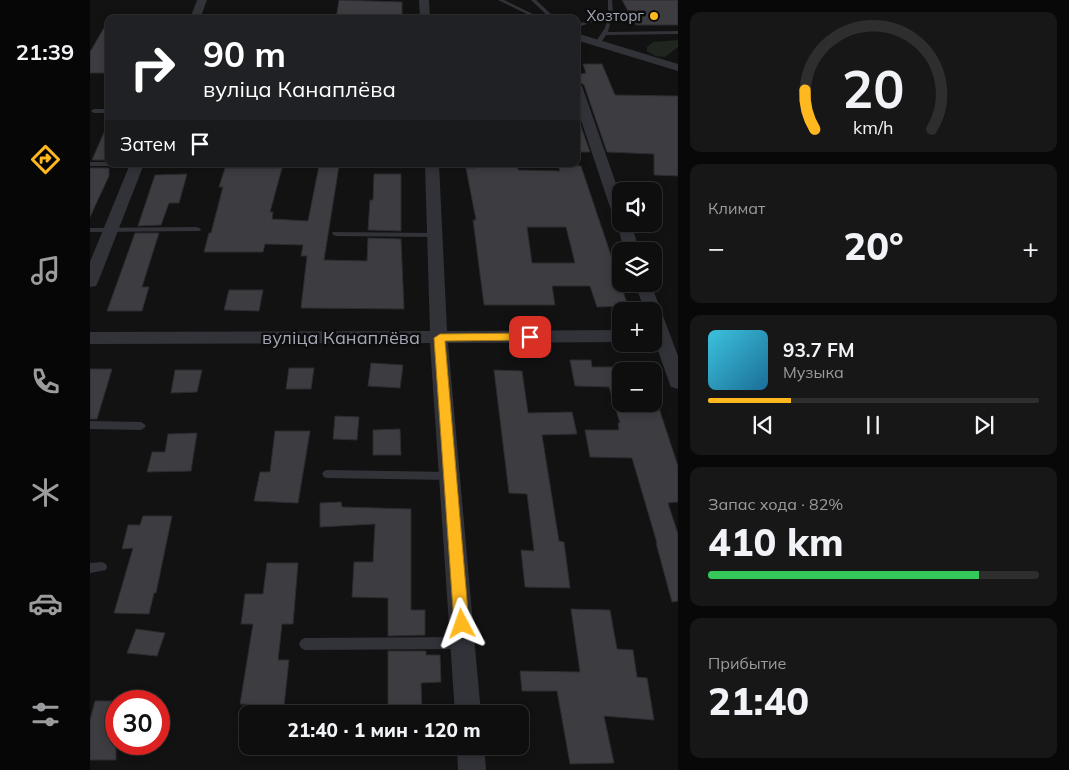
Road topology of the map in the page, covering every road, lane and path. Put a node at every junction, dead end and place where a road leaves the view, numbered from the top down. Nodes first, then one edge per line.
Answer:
1 (202, 0) edge
2 (424, 0) edge
3 (500, 0) edge
4 (533, 0) edge
5 (610, 0) edge
6 (611, 13) junction
7 (196, 15) edge
8 (425, 15) edge
9 (532, 15) edge
10 (550, 15) edge
11 (580, 25) edge
12 (678, 32) edge
13 (580, 36) edge
14 (602, 38) junction
15 (678, 68) edge
16 (580, 98) edge
17 (94, 111) dead end
18 (105, 111) edge
19 (90, 164) edge
20 (105, 164) edge
21 (136, 167) edge
22 (432, 167) edge
23 (612, 192) edge
24 (198, 229) dead end
25 (90, 230) edge
26 (111, 230) junction
27 (336, 234) dead end
28 (434, 235) junction
29 (90, 282) edge
30 (612, 336) edge
31 (664, 336) edge
32 (90, 338) edge
33 (440, 338) junction
34 (678, 382) edge
35 (90, 425) edge
36 (141, 426) dead end
37 (327, 474) dead end
38 (450, 476) junction
39 (102, 567) dead end
40 (90, 568) edge
41 (463, 643) junction
42 (305, 644) dead end
43 (467, 705) edge
44 (471, 755) edge
45 (472, 770) edge

1 - 7 street
2 - 8 street
3 - 9 lane
4 - 10 lane
5 - 6 lane
6 - 11 lane
6 - 14 lane
12 - 14 lane
13 - 14 street
14 - 15 street
16 - 23 street
17 - 18 lane
19 - 20 lane
21 - 26 street
22 - 28 street
24 - 26 lane
25 - 26 lane
26 - 29 street
27 - 28 lane
28 - 33 street
30 - 33 street, вуліца Канаплёва
31 - 34 street
32 - 33 street, вуліца Канаплёва
33 - 38 street
35 - 36 lane
37 - 38 lane
38 - 41 street
39 - 40 lane
41 - 42 lane
41 - 43 street
44 - 45 street

